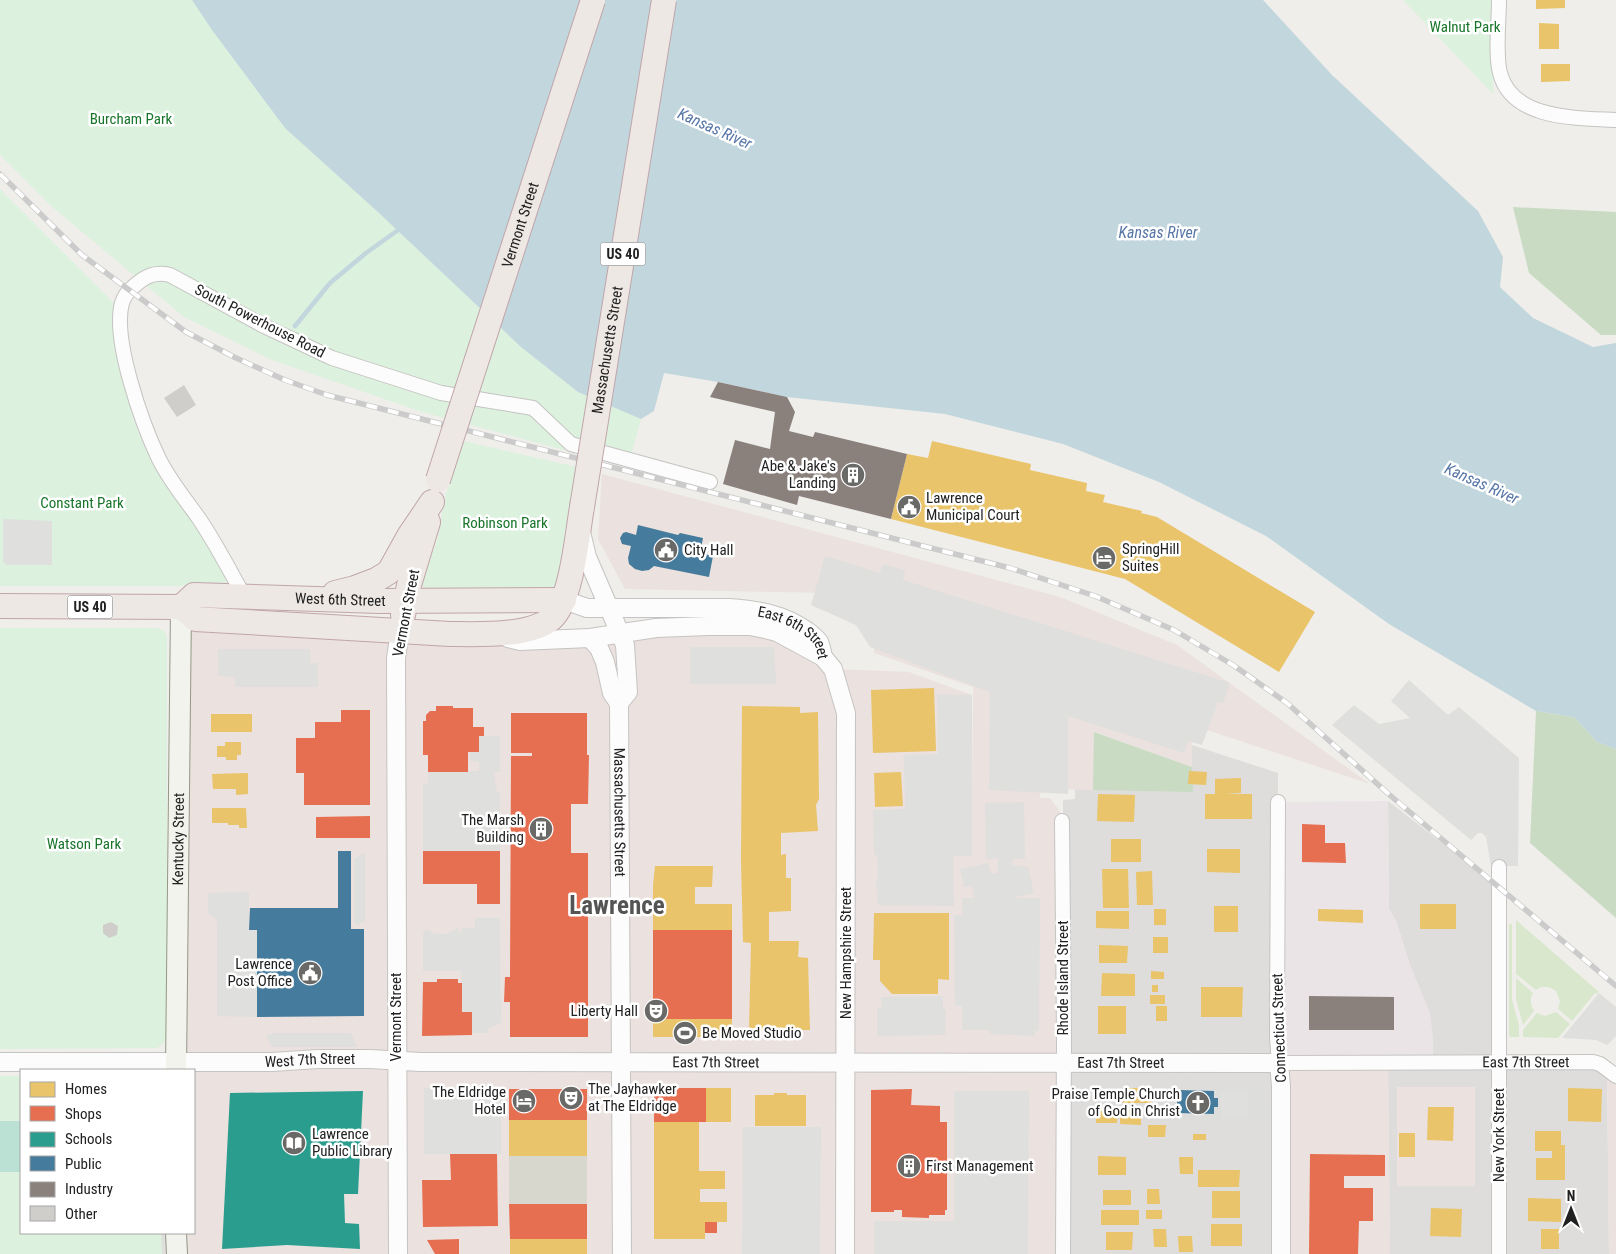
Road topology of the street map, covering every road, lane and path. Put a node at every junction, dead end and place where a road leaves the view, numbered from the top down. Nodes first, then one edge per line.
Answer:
1 (593, 0) edge
2 (664, 0) edge
3 (1499, 0) edge
4 (1616, 120) edge
5 (710, 482) dead end
6 (435, 491) junction
7 (580, 515) junction
8 (244, 596) junction
9 (311, 599) junction
10 (564, 600) junction
11 (406, 601) junction
12 (0, 606) edge
13 (180, 607) junction
14 (609, 608) junction
15 (400, 631) junction
16 (621, 633) junction
17 (490, 634) junction
18 (590, 638) junction
19 (823, 657) junction
20 (620, 703) junction
21 (1278, 802) dead end
22 (1062, 821) dead end
23 (1499, 867) dead end
24 (396, 1061) junction
25 (1500, 1061) junction
26 (0, 1062) edge
27 (621, 1062) junction
28 (1063, 1062) junction
29 (1279, 1063) junction
30 (846, 1064) junction
31 (176, 1066) edge
32 (1616, 1076) edge
33 (176, 1234) edge
34 (176, 1254) edge
35 (398, 1254) edge
36 (622, 1254) edge
37 (845, 1254) edge
38 (1063, 1254) edge
39 (1281, 1254) edge
40 (1500, 1254) edge

1 - 6 highway, Vermont Street, bridge
2 - 7 highway, Massachusetts Street / US 40, bridge
3 - 4 street
5 - 8 street, South Powerhouse Road
6 - 9 highway
6 - 11 highway, Vermont Street
7 - 10 highway, Massachusetts Street / US 40
7 - 14 street, Massachusetts Street
8 - 9 highway, West 6th Street
8 - 13 highway, West 6th Street
9 - 11 highway, West 6th Street
10 - 11 highway, West 6th Street
10 - 14 street, West 6th Street
10 - 17 highway, West 6th Street / US 40
11 - 15 highway, Vermont Street
12 - 13 highway, US 40
13 - 15 highway, West 6th Street / US 40
13 - 31 main road, Kentucky Street
14 - 16 street, Massachusetts Street
14 - 19 street, East 6th Street
15 - 17 highway, West 6th Street / US 40
15 - 24 street, Vermont Street
16 - 18 street, West 6th Street
16 - 19 street, East 6th Street
16 - 20 street, Massachusetts Street
17 - 18 street, West 6th Street
18 - 20 street, Massachusetts Street
19 - 30 street, New Hampshire Street
20 - 27 street, Massachusetts Street
21 - 29 street, Connecticut Street
22 - 28 street, Rhode Island Street
23 - 25 street, New York Street
24 - 27 street, West 7th Street
24 - 31 street, West 7th Street
24 - 35 street, Vermont Street
25 - 29 street, East 7th Street
25 - 32 street, East 7th Street
25 - 40 street, New York Street
26 - 31 street, West 7th Street
27 - 30 street, East 7th Street
27 - 36 street, Massachusetts Street
28 - 29 street, East 7th Street
28 - 30 street, East 7th Street
28 - 38 street, Rhode Island Street
29 - 39 street, Connecticut Street
30 - 37 street, New Hampshire Street
33 - 34 main road

